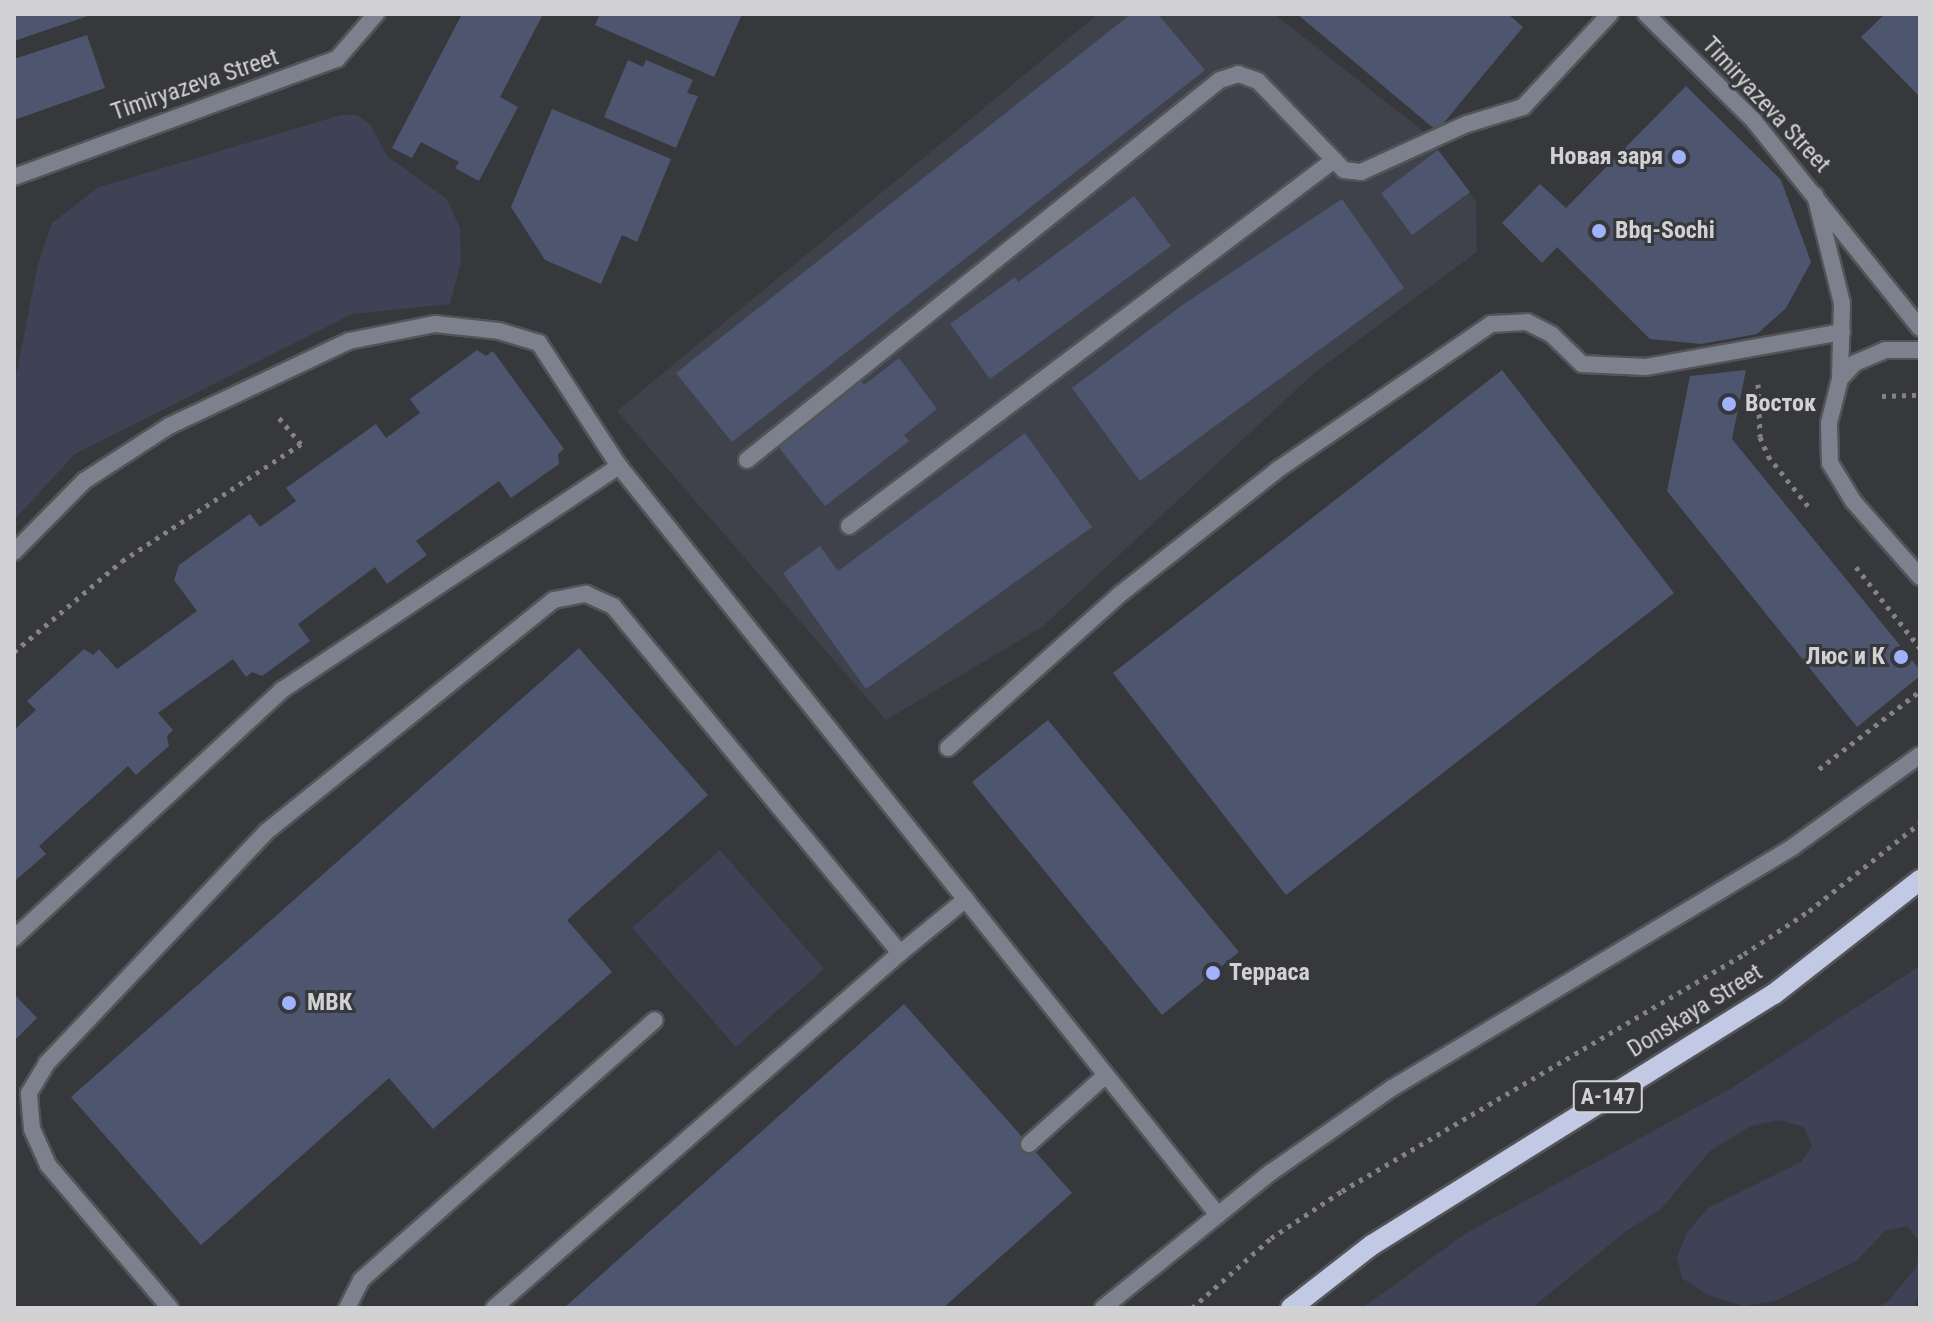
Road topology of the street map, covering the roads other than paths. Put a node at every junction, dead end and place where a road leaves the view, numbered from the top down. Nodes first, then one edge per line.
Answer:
1 (376, 14) edge
2 (1610, 14) edge
3 (1646, 14) edge
4 (1334, 160) junction
5 (14, 177) edge
6 (1815, 195) junction
7 (1920, 328) edge
8 (1842, 332) junction
9 (1920, 350) edge
10 (1840, 379) junction
11 (747, 460) dead end
12 (619, 466) junction
13 (849, 526) dead end
14 (14, 552) edge
15 (1920, 577) edge
16 (948, 748) dead end
17 (1920, 755) edge
18 (1920, 880) edge
19 (966, 899) junction
20 (14, 938) edge
21 (900, 953) junction
22 (655, 1020) dead end
23 (1106, 1075) junction
24 (1029, 1144) dead end
25 (1218, 1215) junction
26 (170, 1308) edge
27 (347, 1308) edge
28 (494, 1308) edge
29 (1103, 1308) edge
30 (1291, 1308) edge

1 - 5 street, Timiryazeva Street
2 - 4 street
3 - 6 street, Timiryazeva Street
4 - 11 street
4 - 13 street
6 - 7 street, Timiryazeva Street
6 - 8 street, Timiryazeva Street
8 - 10 street, Timiryazeva Street
8 - 16 street
9 - 10 street
10 - 15 street, Timiryazeva Street
12 - 14 street
12 - 19 street
12 - 20 street
17 - 25 street
18 - 30 main road, Donskaya Street / А-147
19 - 21 street
19 - 23 street
21 - 26 street
21 - 28 street
22 - 27 street
23 - 24 street
23 - 25 street
25 - 29 street

